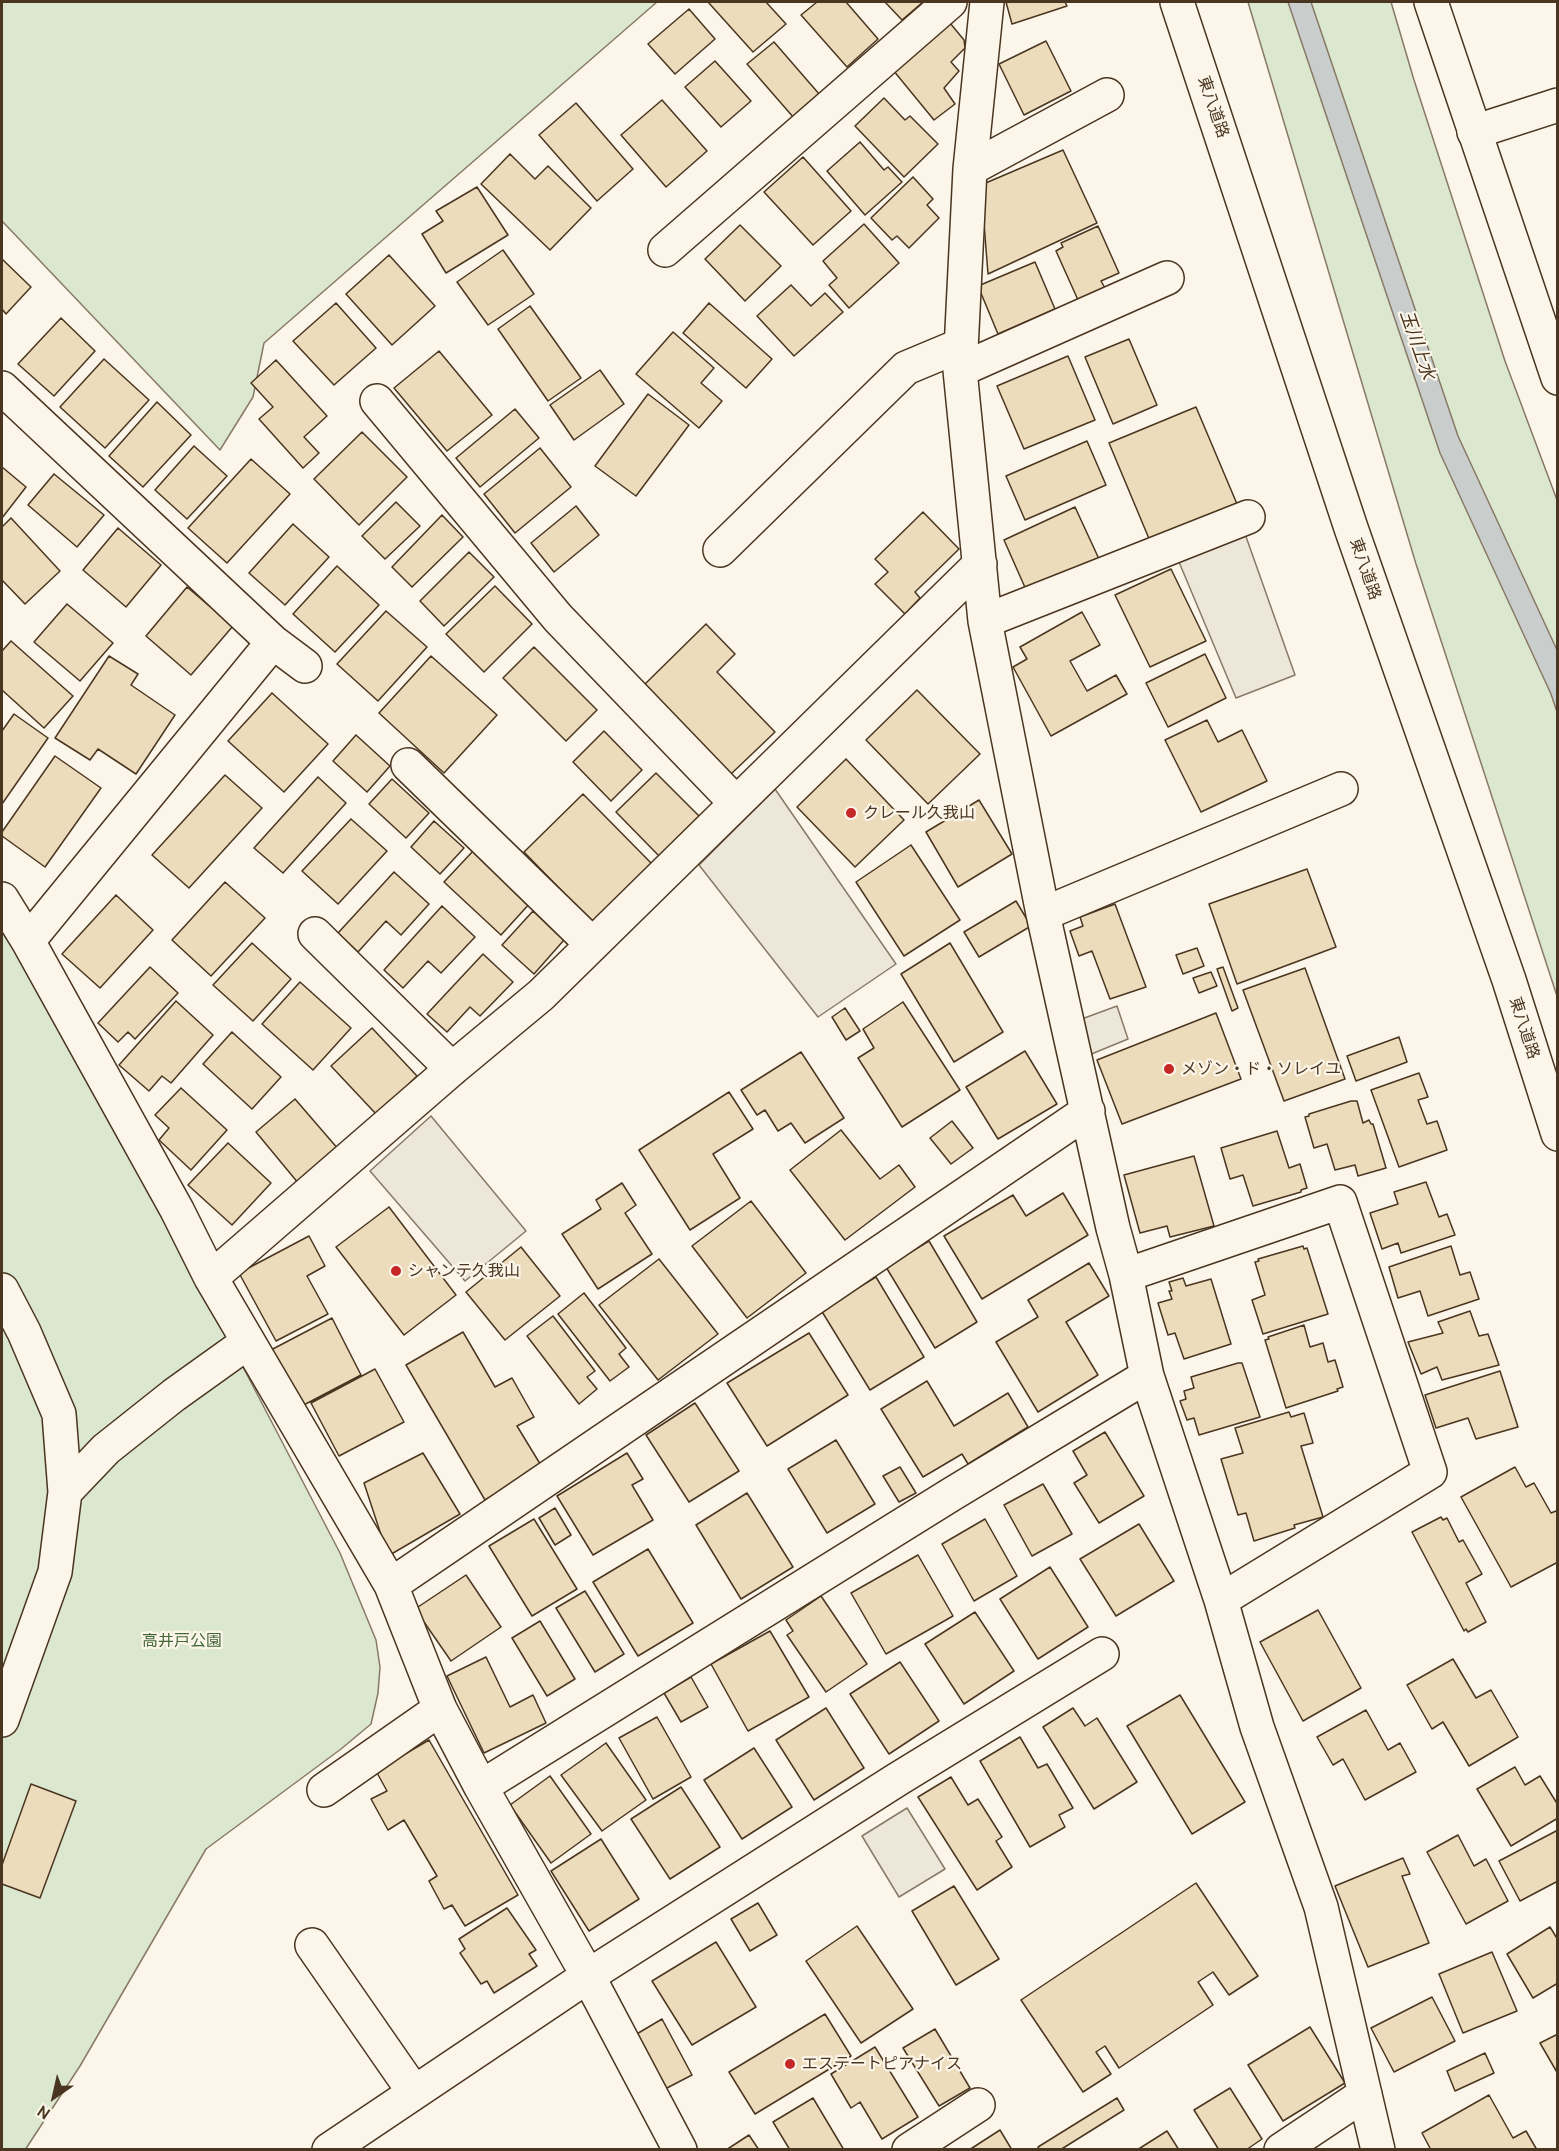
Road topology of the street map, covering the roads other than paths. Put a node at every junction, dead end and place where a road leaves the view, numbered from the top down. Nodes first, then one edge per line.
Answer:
1 (950, 2) edge
2 (987, 2) edge
3 (1177, 2) edge
4 (1431, 2) edge
5 (1107, 95) dead end
6 (1557, 105) edge
7 (1474, 132) junction
8 (970, 169) junction
9 (664, 250) dead end
10 (1167, 278) dead end
11 (961, 357) junction
12 (1557, 378) edge
13 (2, 388) edge
14 (377, 401) dead end
15 (1248, 517) dead end
16 (720, 550) dead end
17 (980, 564) junction
18 (985, 621) junction
19 (273, 642) junction
20 (305, 666) dead end
21 (408, 765) dead end
22 (1341, 789) dead end
23 (736, 803) junction
24 (2, 899) edge
25 (1042, 914) junction
26 (315, 934) dead end
27 (28, 941) junction
28 (592, 944) junction
29 (452, 1069) junction
30 (1088, 1111) junction
31 (1557, 1134) edge
32 (1126, 1275) junction
33 (211, 1278) junction
34 (2, 1290) edge
35 (248, 1342) junction
36 (1147, 1376) junction
37 (65, 1492) junction
38 (391, 1585) junction
39 (1221, 1600) junction
40 (1102, 1654) dead end
41 (440, 1709) junction
42 (2, 1720) edge
43 (481, 1786) junction
44 (324, 1790) dead end
45 (312, 1945) dead end
46 (588, 1976) junction
47 (414, 2092) junction
48 (1365, 2094) junction
49 (978, 2105) dead end
50 (329, 2150) edge
51 (680, 2150) edge
52 (909, 2150) edge
53 (1281, 2150) edge
54 (1378, 2150) edge

1 - 9 street
2 - 8 street
3 - 31 street, 東八道路
4 - 7 street
5 - 8 street
6 - 7 street
7 - 12 street
8 - 11 street
10 - 11 street
11 - 16 street
11 - 17 street
13 - 19 street
14 - 23 street
15 - 18 street
17 - 18 street
17 - 23 street
18 - 25 street
19 - 20 street
19 - 27 street
21 - 28 street
22 - 25 street
23 - 28 street
24 - 27 street
25 - 30 street
26 - 29 street
27 - 33 street
28 - 29 street
29 - 33 street
30 - 32 street
30 - 38 street
32 - 36 street
32 - 39 street
33 - 35 street
34 - 37 street
35 - 37 street
35 - 38 street
36 - 39 street
36 - 43 street
37 - 42 street
38 - 41 street
39 - 48 street
40 - 46 street
41 - 43 street
41 - 44 street
43 - 46 street
45 - 47 street
46 - 47 street
46 - 51 street
47 - 50 street
48 - 53 street
48 - 54 street
49 - 52 street

